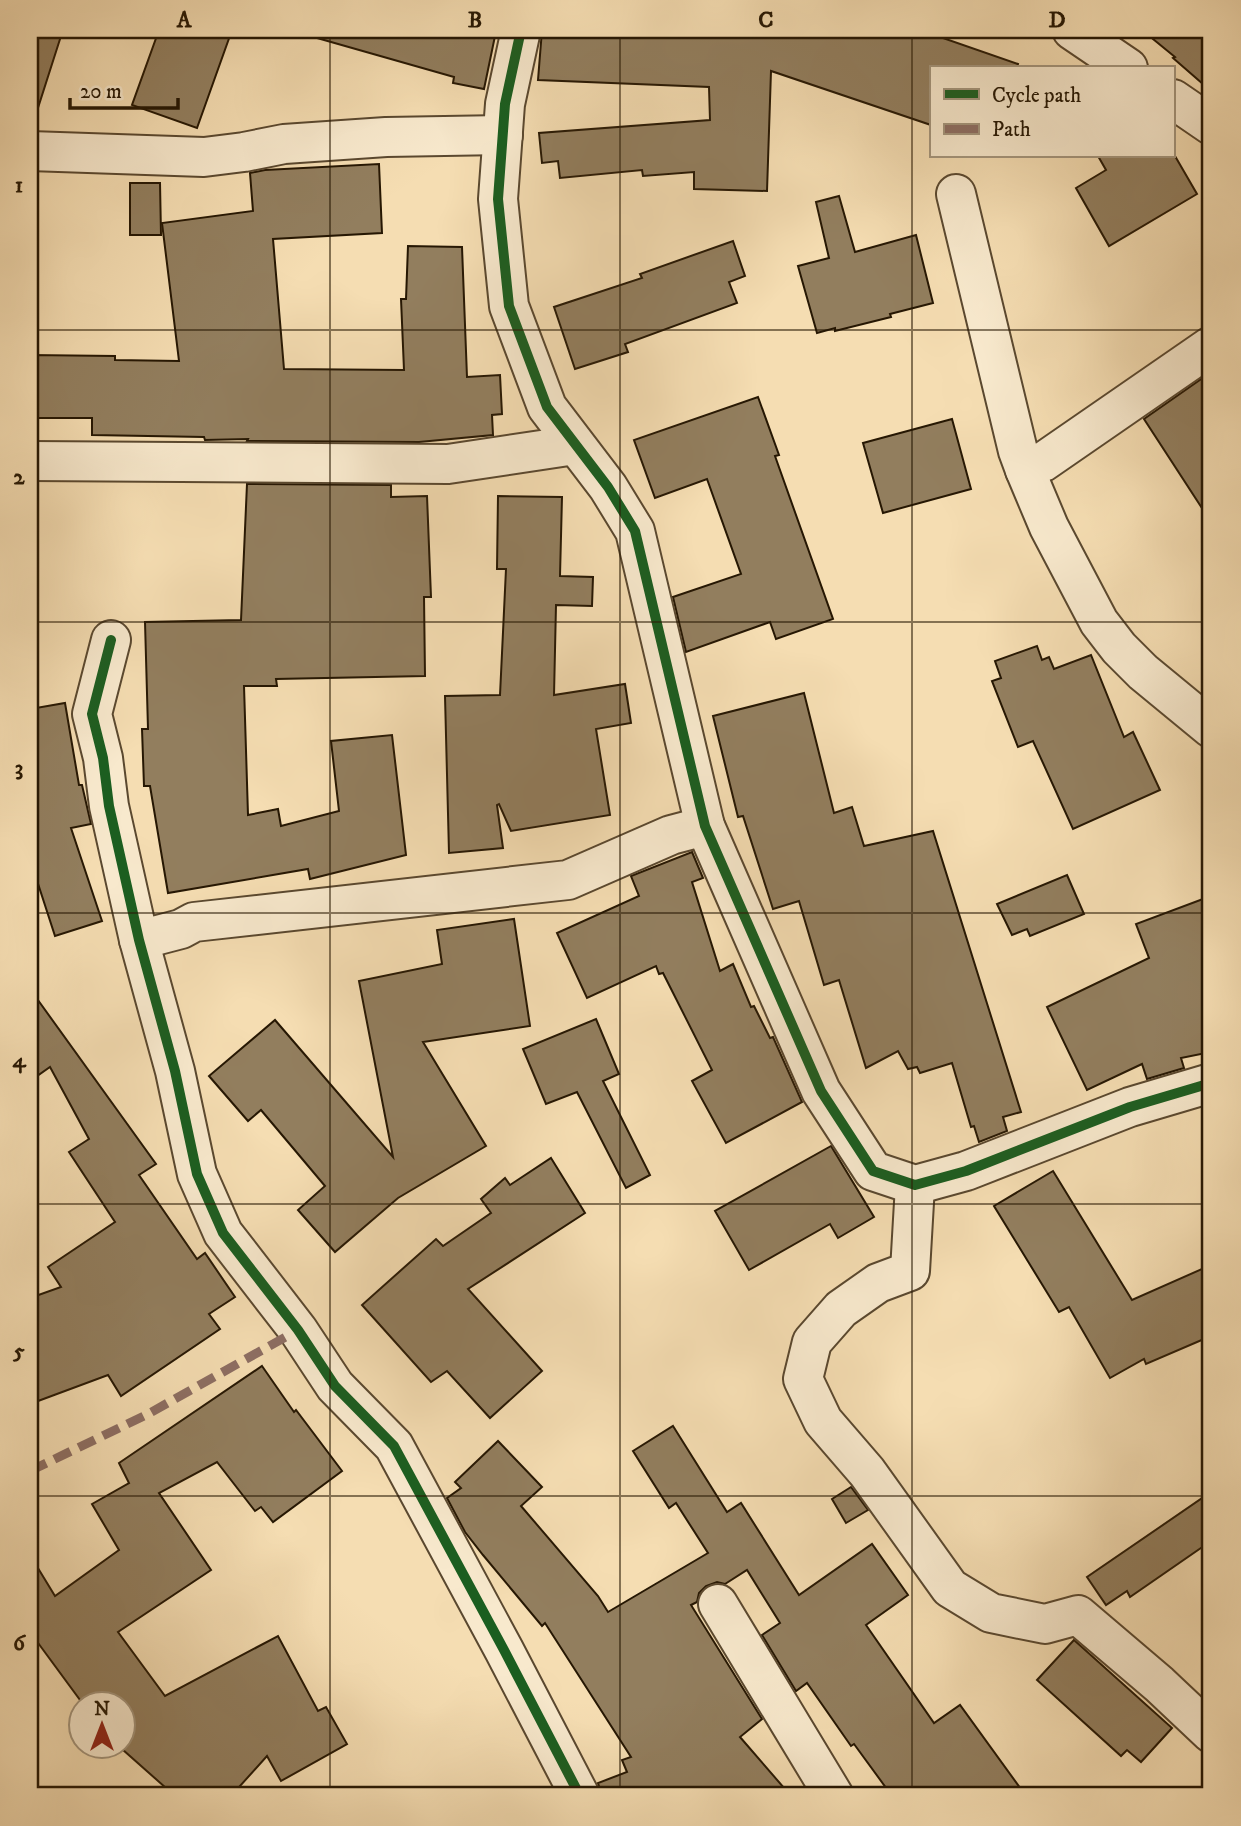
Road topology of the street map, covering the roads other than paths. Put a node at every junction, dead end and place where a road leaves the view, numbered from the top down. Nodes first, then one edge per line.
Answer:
1 (521, 30) edge
2 (1072, 30) edge
3 (1125, 66) edge
4 (1174, 100) edge
5 (1211, 125) edge
6 (503, 135) junction
7 (30, 151) edge
8 (956, 194) dead end
9 (1211, 346) edge
10 (575, 445) junction
11 (30, 461) edge
12 (1025, 470) junction
13 (111, 640) dead end
14 (1211, 728) edge
15 (705, 826) junction
16 (139, 940) junction
17 (1211, 1083) edge
18 (915, 1185) junction
19 (718, 1604) dead end
20 (1211, 1733) edge
21 (580, 1796) edge
22 (834, 1796) edge

1 - 6 street
2 - 3 street
4 - 5 street
6 - 7 street
6 - 10 street
8 - 12 street
9 - 12 street
10 - 11 street
10 - 15 street
12 - 14 street
13 - 16 street
15 - 16 street
15 - 18 street
16 - 21 street
17 - 18 street
18 - 20 street
19 - 22 street

